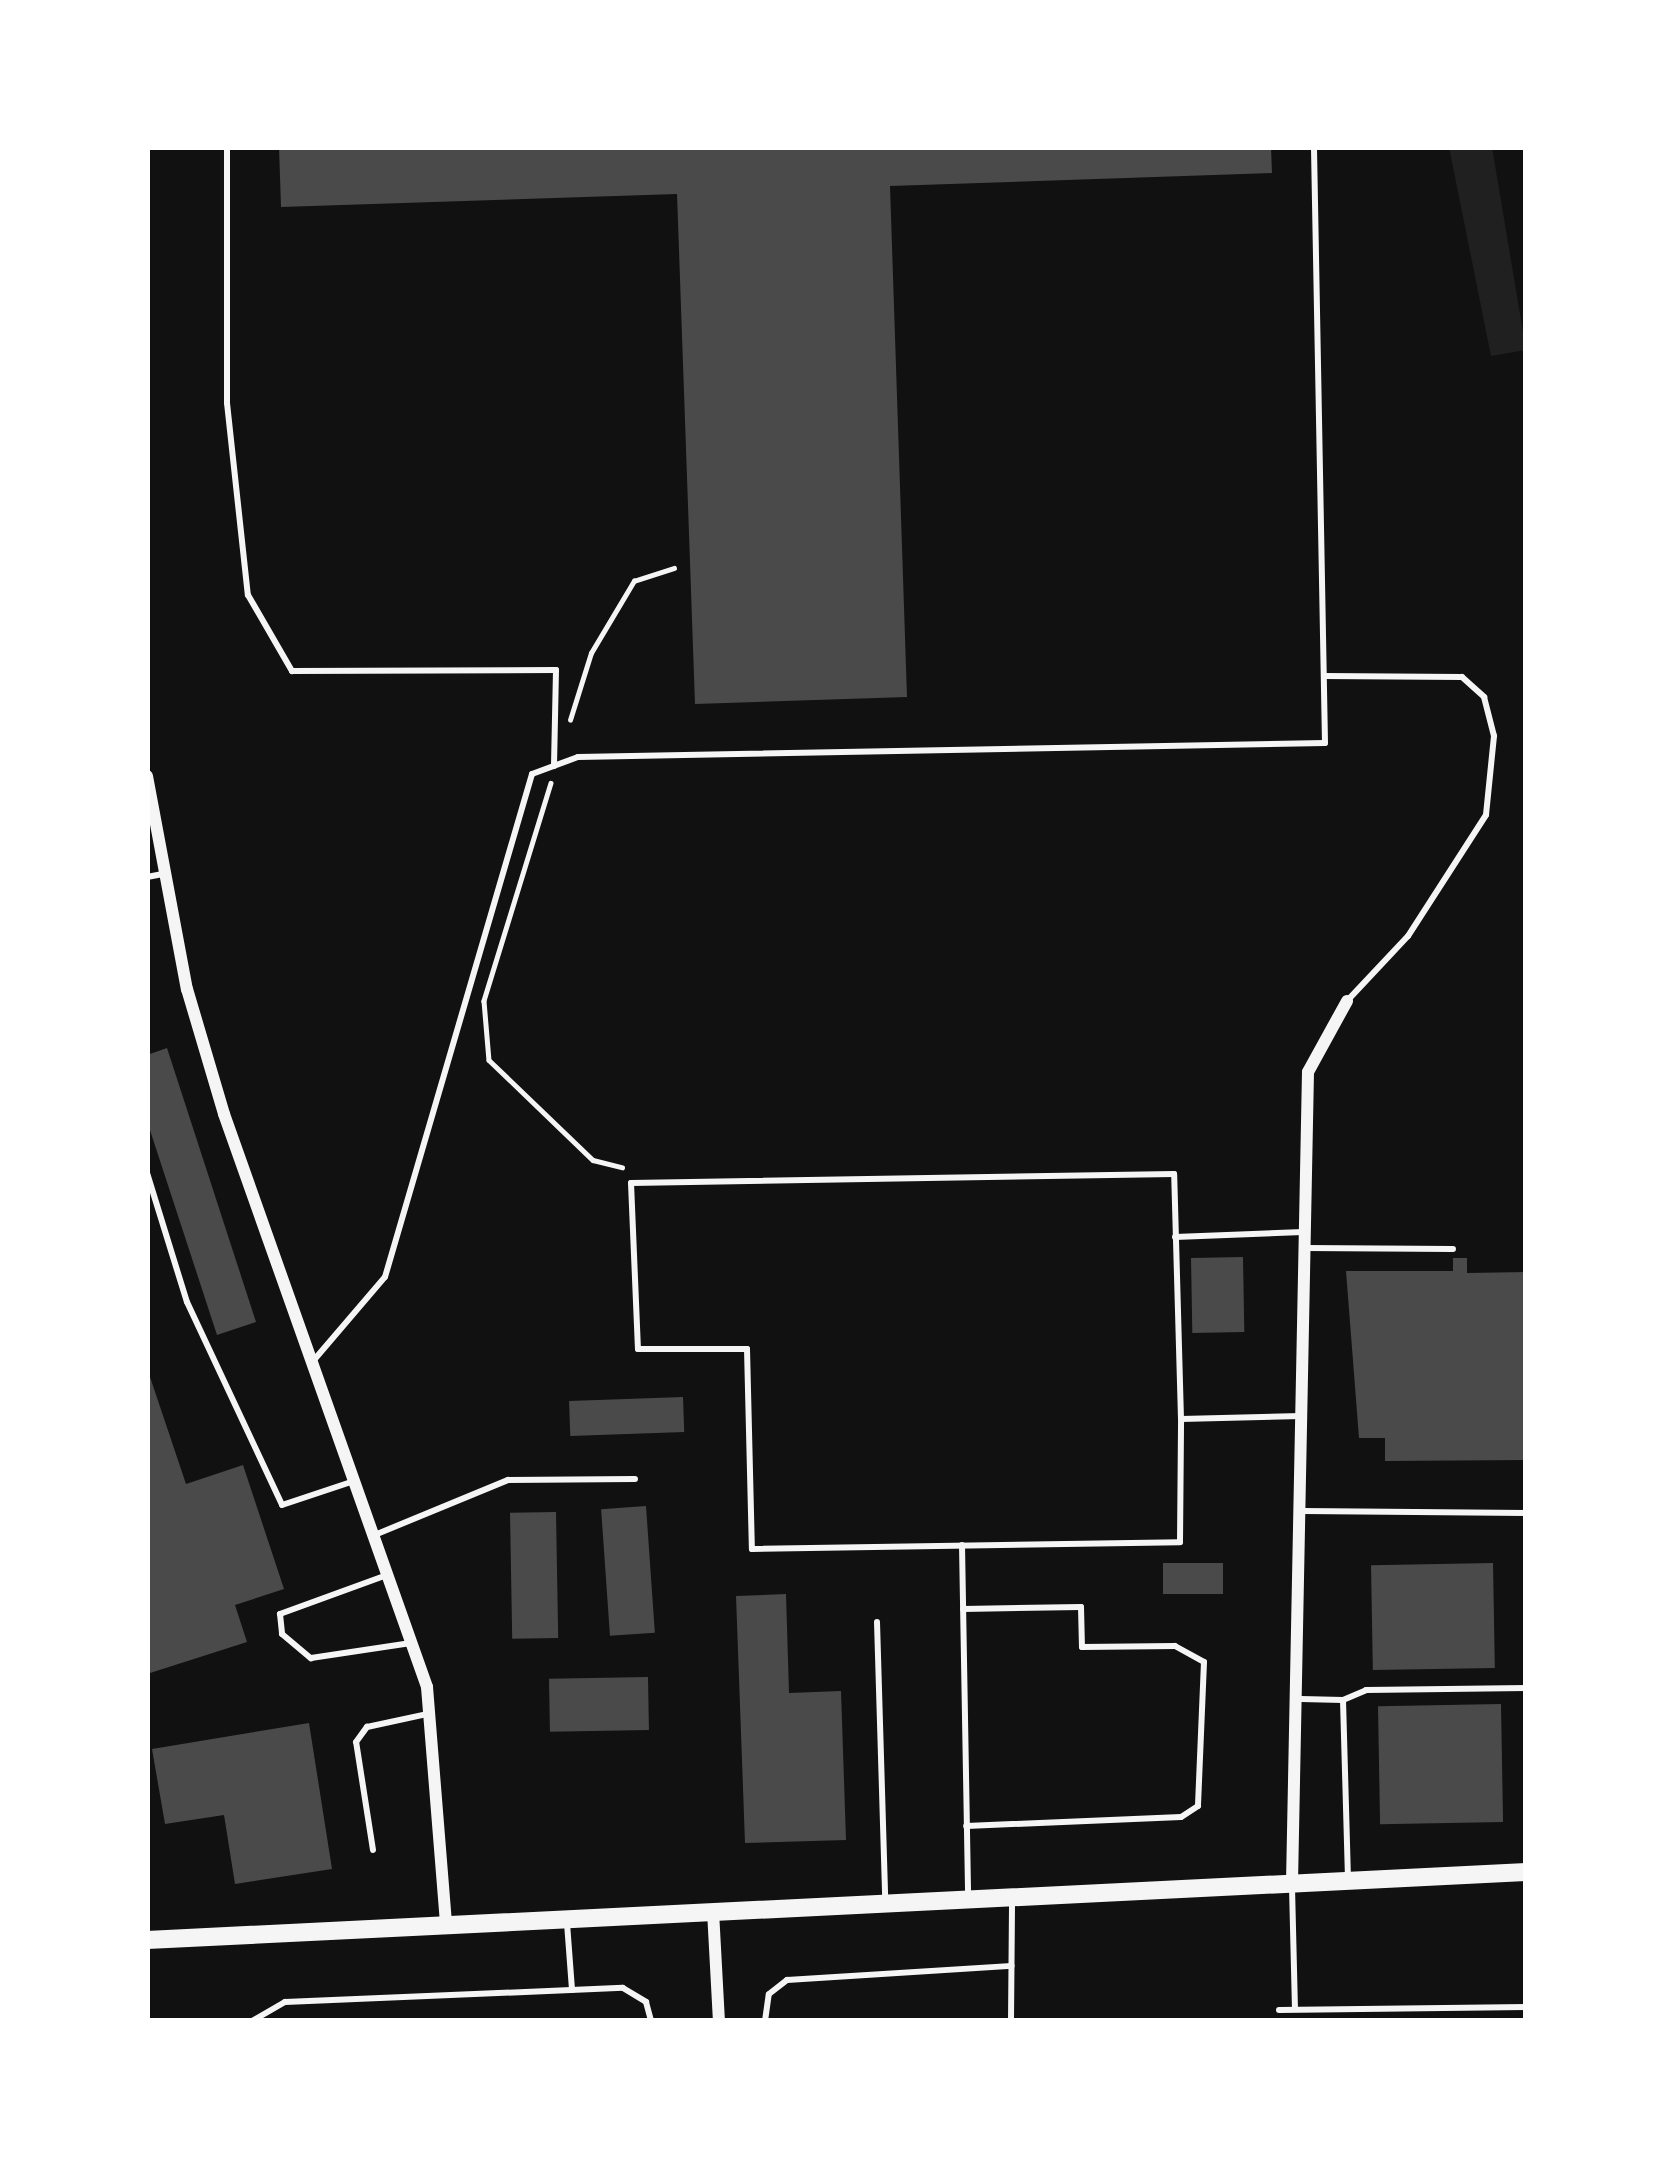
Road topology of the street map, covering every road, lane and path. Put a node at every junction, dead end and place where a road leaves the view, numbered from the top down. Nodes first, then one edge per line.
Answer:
1 (227, 147) edge
2 (1314, 147) edge
3 (674, 568) dead end
4 (1324, 676) junction
5 (564, 740) dead end
6 (556, 764) junction
7 (147, 776) edge
8 (167, 873) junction
9 (147, 877) edge
10 (1347, 1000) joint
11 (622, 1167) dead end
12 (147, 1173) edge
13 (1306, 1232) junction
14 (1175, 1237) junction
15 (1306, 1248) junction
16 (1453, 1249) dead end
17 (312, 1362) junction
18 (1304, 1416) junction
19 (1181, 1419) junction
20 (635, 1479) dead end
21 (354, 1481) junction
22 (1303, 1511) junction
23 (1526, 1514) edge
24 (373, 1536) junction
25 (962, 1545) junction
26 (387, 1575) junction
27 (963, 1609) junction
28 (877, 1622) dead end
29 (411, 1643) junction
30 (1526, 1688) edge
31 (1301, 1699) junction
32 (1343, 1700) junction
33 (431, 1713) junction
34 (966, 1826) junction
35 (373, 1850) dead end
36 (1526, 1872) edge
37 (1348, 1880) junction
38 (1292, 1883) junction
39 (1012, 1897) junction
40 (968, 1899) junction
41 (885, 1902) junction
42 (713, 1911) junction
43 (566, 1920) junction
44 (446, 1924) junction
45 (147, 1940) edge
46 (1012, 1966) junction
47 (572, 1990) junction
48 (1526, 2008) edge
49 (1295, 2009) junction
50 (1279, 2010) dead end
51 (252, 2021) edge
52 (651, 2021) edge
53 (719, 2021) edge
54 (765, 2021) edge
55 (1011, 2021) edge

1 - 6 lane
2 - 4 lane
3 - 5 path
4 - 6 lane
4 - 10 lane
6 - 11 path
6 - 17 lane
7 - 8 street
8 - 9 lane
8 - 17 street
10 - 13 street
12 - 21 lane
13 - 14 lane
13 - 15 street
14 - 19 lane
14 - 25 lane
15 - 16 lane
15 - 18 street
17 - 21 street
18 - 19 lane
18 - 22 street
19 - 25 lane
20 - 24 lane
21 - 24 street
22 - 23 lane
22 - 31 street
24 - 26 street
25 - 27 lane
26 - 29 street
26 - 29 lane
27 - 34 lane
27 - 34 lane
28 - 41 lane
29 - 33 street
30 - 32 lane
31 - 32 lane
31 - 38 street
32 - 37 lane
33 - 35 lane
33 - 44 street
34 - 40 lane
36 - 37 main road
37 - 38 main road
38 - 39 main road
38 - 49 lane
39 - 40 main road
39 - 46 lane
40 - 41 main road
41 - 42 main road
42 - 43 main road
42 - 53 street
43 - 44 main road
43 - 47 lane
44 - 45 main road
46 - 54 lane
46 - 55 lane
47 - 51 lane
47 - 52 lane
48 - 49 lane
49 - 50 lane

